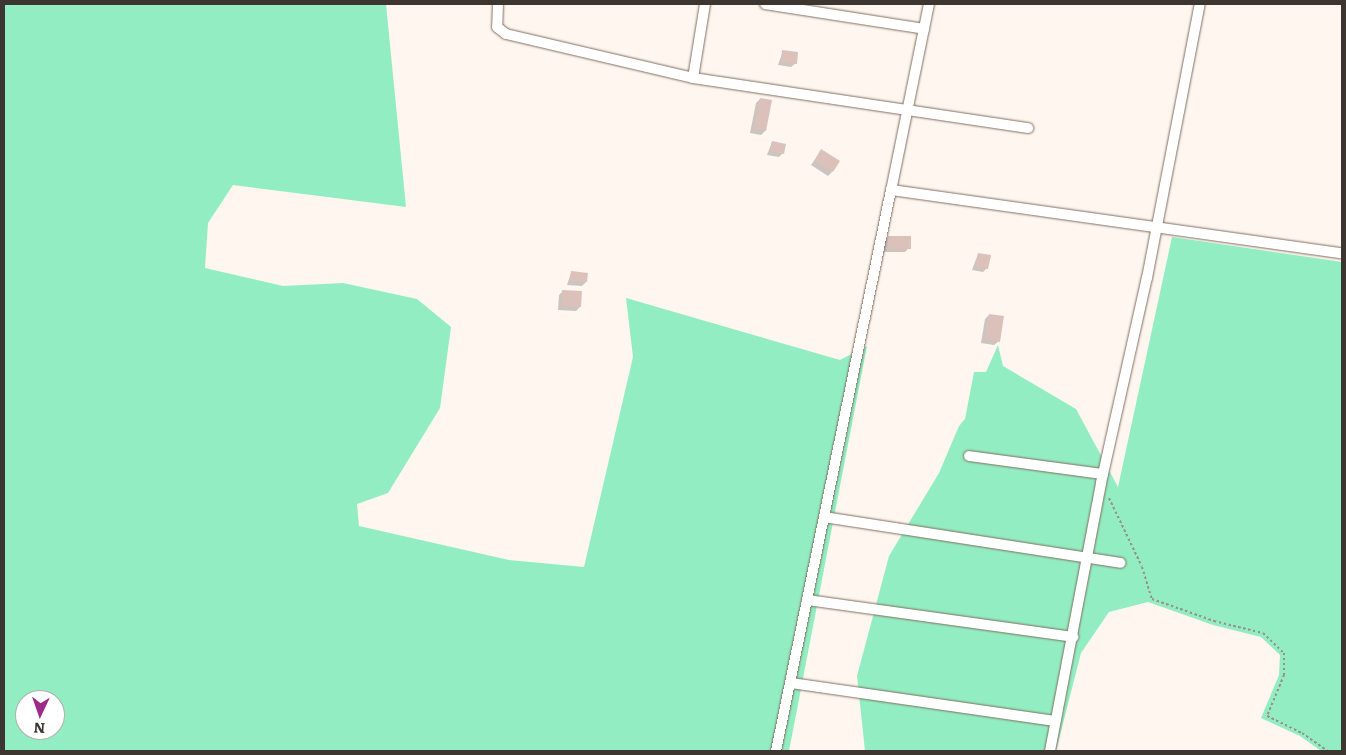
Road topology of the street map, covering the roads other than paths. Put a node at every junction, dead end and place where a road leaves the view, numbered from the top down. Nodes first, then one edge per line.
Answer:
1 (498, 4) edge
2 (705, 4) edge
3 (764, 4) edge
4 (929, 4) edge
5 (1200, 4) edge
6 (924, 29) junction
7 (692, 78) junction
8 (908, 109) junction
9 (1028, 128) dead end
10 (891, 190) junction
11 (1156, 226) junction
12 (1342, 253) edge
13 (970, 456) dead end
14 (1102, 479) junction
15 (824, 517) junction
16 (1089, 558) junction
17 (1120, 563) dead end
18 (807, 600) junction
19 (1073, 637) junction
20 (790, 682) junction
21 (1055, 721) junction
22 (776, 751) edge
23 (1050, 751) edge

1 - 7 street
2 - 7 street
3 - 6 street
4 - 6 street
5 - 11 street
6 - 8 street
7 - 8 street
8 - 9 street
8 - 10 street
10 - 11 street
10 - 15 street
11 - 12 street
11 - 14 street
13 - 14 street
14 - 16 street
15 - 16 street
15 - 18 street
16 - 17 street
16 - 19 street
18 - 19 street
18 - 20 street
19 - 21 street
20 - 21 street
20 - 22 street
21 - 23 street

